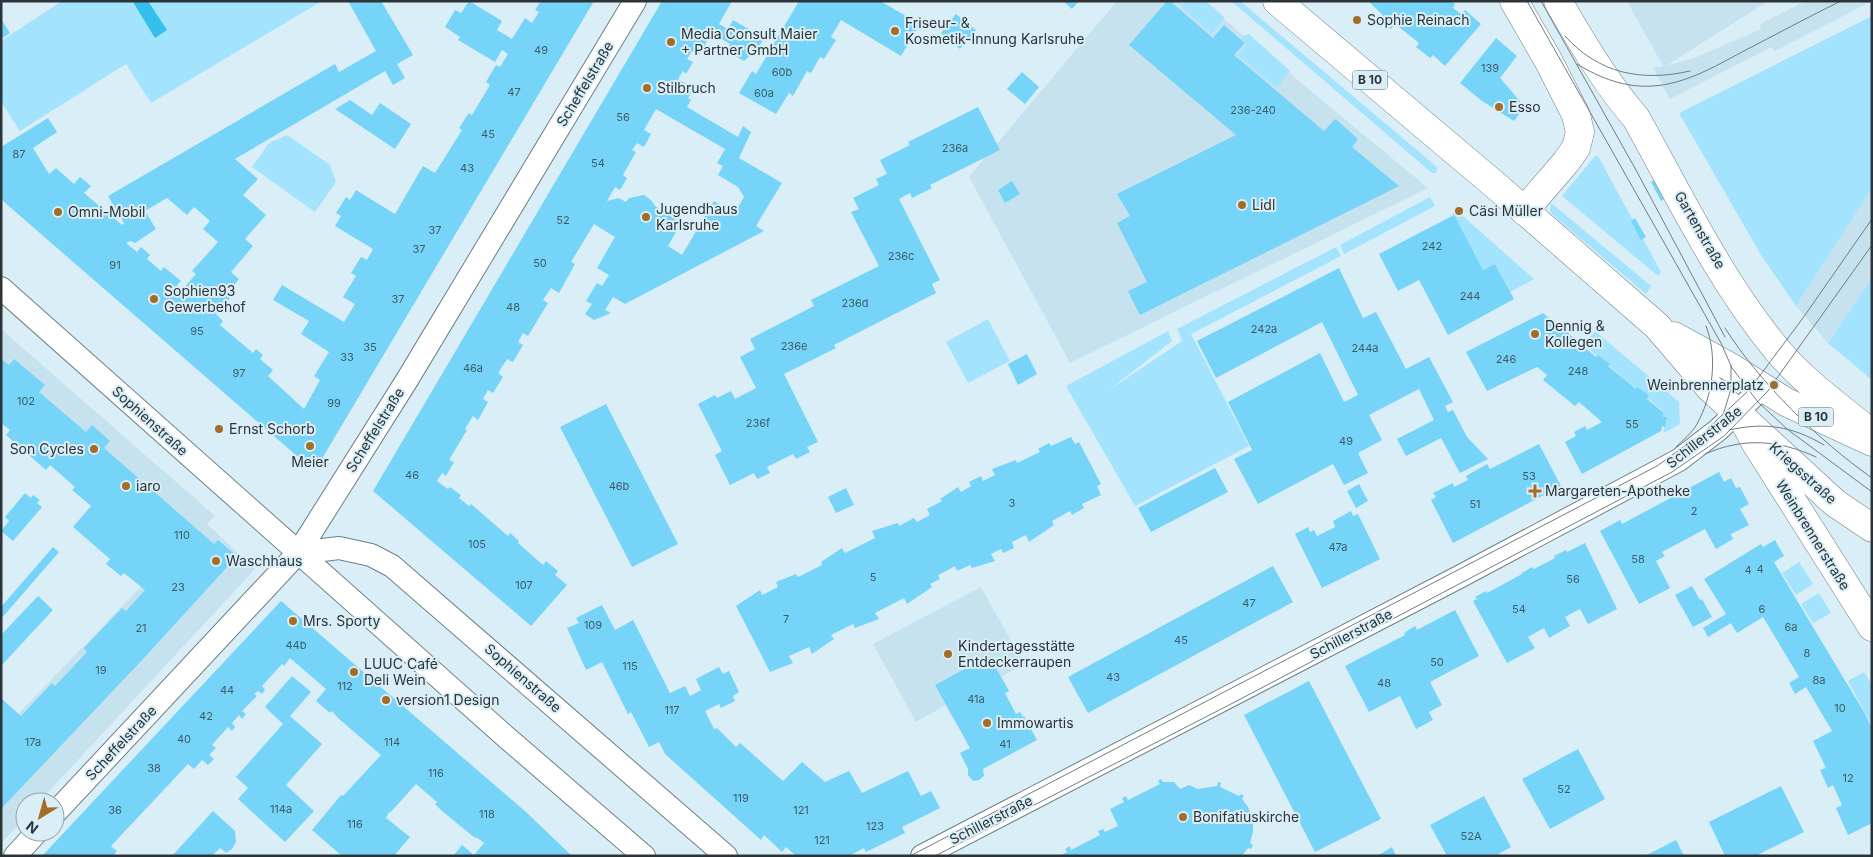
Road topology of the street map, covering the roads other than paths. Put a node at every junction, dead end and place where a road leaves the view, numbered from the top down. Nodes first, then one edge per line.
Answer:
1 (635, 1) edge
2 (1277, 1) edge
3 (1514, 1) edge
4 (1558, 1) edge
5 (1524, 211) junction
6 (1, 288) edge
7 (1657, 326) junction
8 (1763, 388) junction
9 (1740, 416) junction
10 (1872, 434) edge
11 (1872, 442) edge
12 (1872, 528) edge
13 (298, 553) junction
14 (1872, 628) edge
15 (65, 802) edge
16 (28, 842) edge
17 (15, 856) edge
18 (644, 856) edge
19 (726, 856) edge
20 (922, 856) edge

1 - 13 street, Scheffelstraße
2 - 5 main road, B 10
3 - 5 main road
4 - 10 main road, Gartenstraße
5 - 7 main road, B 10
6 - 13 street, Sophienstraße
7 - 8 main road, B 10
7 - 9 main road, B 10
8 - 9 street, Schillerstraße
8 - 11 main road, B 10
9 - 12 main road, Kriegsstraße / B 10
9 - 14 main road, Weinbrennerstraße
9 - 20 street, Schillerstraße
13 - 15 street, Scheffelstraße
13 - 18 street, Sophienstraße
13 - 19 street, Sophienstraße
16 - 17 street

